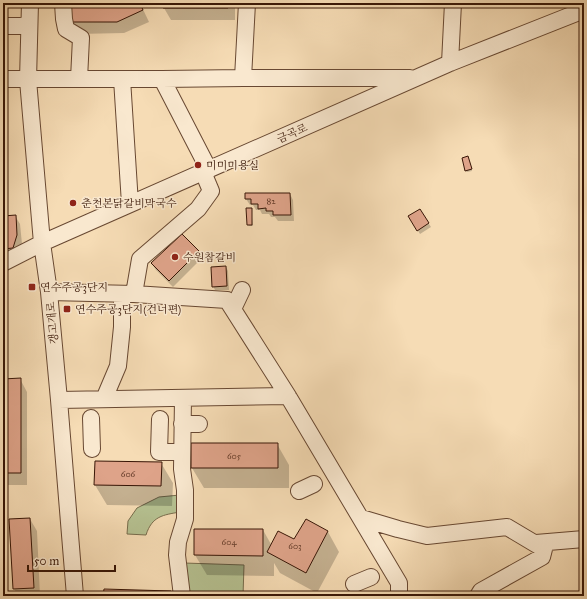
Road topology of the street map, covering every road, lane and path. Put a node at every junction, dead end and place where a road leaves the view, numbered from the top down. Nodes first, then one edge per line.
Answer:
1 (30, 3) edge
2 (63, 3) edge
3 (247, 3) edge
4 (452, 3) edge
5 (584, 10) edge
6 (29, 24) junction
7 (3, 26) edge
8 (450, 63) junction
9 (243, 78) junction
10 (416, 78) junction
11 (3, 79) edge
12 (79, 79) junction
13 (122, 79) junction
14 (162, 79) junction
15 (28, 80) junction
16 (206, 171) junction
17 (130, 204) junction
18 (42, 243) junction
19 (3, 263) edge
20 (242, 290) dead end
21 (49, 292) junction
22 (128, 294) junction
23 (233, 309) junction
24 (288, 396) junction
25 (182, 398) junction
26 (104, 399) junction
27 (59, 400) junction
28 (91, 418) dead end
29 (160, 419) dead end
30 (182, 424) junction
31 (199, 424) dead end
32 (92, 449) dead end
33 (182, 452) junction
34 (314, 484) dead end
35 (299, 491) dead end
36 (361, 518) junction
37 (584, 539) edge
38 (536, 543) junction
39 (371, 578) dead end
40 (354, 584) dead end
41 (75, 596) edge
42 (182, 596) edge
43 (399, 596) edge
44 (478, 596) edge

1 - 6 street, 갱고개로
2 - 12 street
3 - 9 street
4 - 8 street
5 - 8 street, 금곡로
6 - 7 street
6 - 15 street, 갱고개로
8 - 10 street, 금곡로
9 - 10 street
9 - 14 street
10 - 16 street, 금곡로
11 - 15 street
12 - 13 street
12 - 15 street
13 - 14 street
13 - 17 street
14 - 16 street
15 - 18 street, 갱고개로
16 - 17 street, 금곡로
16 - 22 street
17 - 18 street, 금곡로
18 - 19 street, 금곡로
18 - 21 street, 갱고개로
20 - 23 street
21 - 22 street
21 - 27 street, 갱고개로
22 - 23 street
22 - 26 street
23 - 24 street
24 - 25 street
24 - 36 street
25 - 26 street
25 - 30 street
26 - 27 street
27 - 41 street, 갱고개로
28 - 32 street
29 - 33 street
30 - 31 street
30 - 33 street
33 - 42 street
34 - 35 street
36 - 38 street
36 - 43 street
37 - 38 street
38 - 44 street
39 - 40 street

